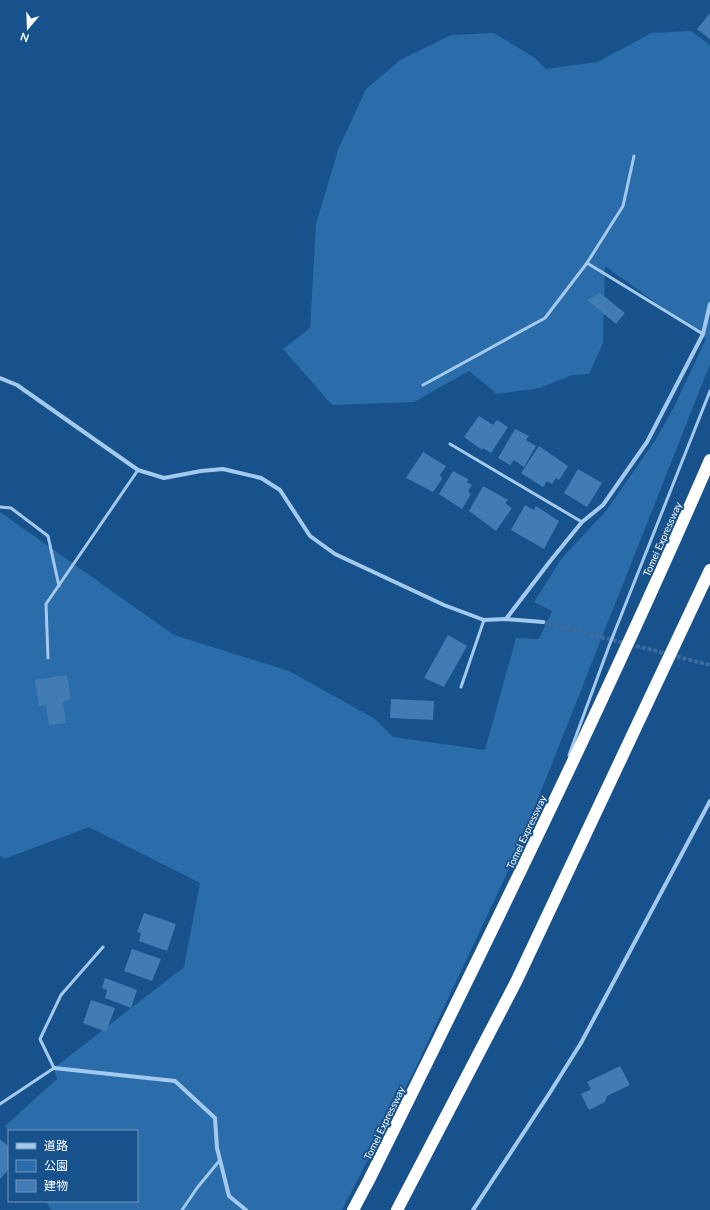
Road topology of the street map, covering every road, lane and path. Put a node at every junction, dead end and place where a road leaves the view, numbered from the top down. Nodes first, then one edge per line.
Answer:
1 (634, 156) dead end
2 (587, 263) junction
3 (710, 304) edge
4 (702, 334) junction
5 (0, 378) edge
6 (424, 385) dead end
7 (710, 391) edge
8 (450, 444) dead end
9 (710, 460) edge
10 (138, 470) junction
11 (0, 506) edge
12 (582, 522) junction
13 (710, 570) edge
14 (59, 586) junction
15 (506, 619) junction
16 (484, 620) junction
17 (543, 622) tunnel mouth
18 (48, 658) dead end
19 (461, 687) dead end
20 (567, 761) dead end
21 (565, 768) dead end
22 (710, 801) edge
23 (549, 812) junction
24 (103, 947) dead end
25 (54, 1068) junction
26 (0, 1104) edge
27 (220, 1160) junction
28 (182, 1210) edge
29 (246, 1210) edge
30 (353, 1210) edge
31 (397, 1210) edge
32 (473, 1210) edge

1 - 2 lane
2 - 4 lane
2 - 6 lane
3 - 4 street
4 - 12 street
5 - 10 street
7 - 20 lane
8 - 12 lane
9 - 23 highway, Tomei Expressway
10 - 14 lane
10 - 16 street
11 - 14 lane
12 - 15 street
13 - 31 highway
14 - 18 lane
15 - 16 street
15 - 17 street
16 - 19 lane
21 - 23 lane
22 - 32 street
23 - 30 highway, Tomei Expressway
24 - 25 lane
25 - 26 lane
25 - 27 street
27 - 28 lane
27 - 29 street

